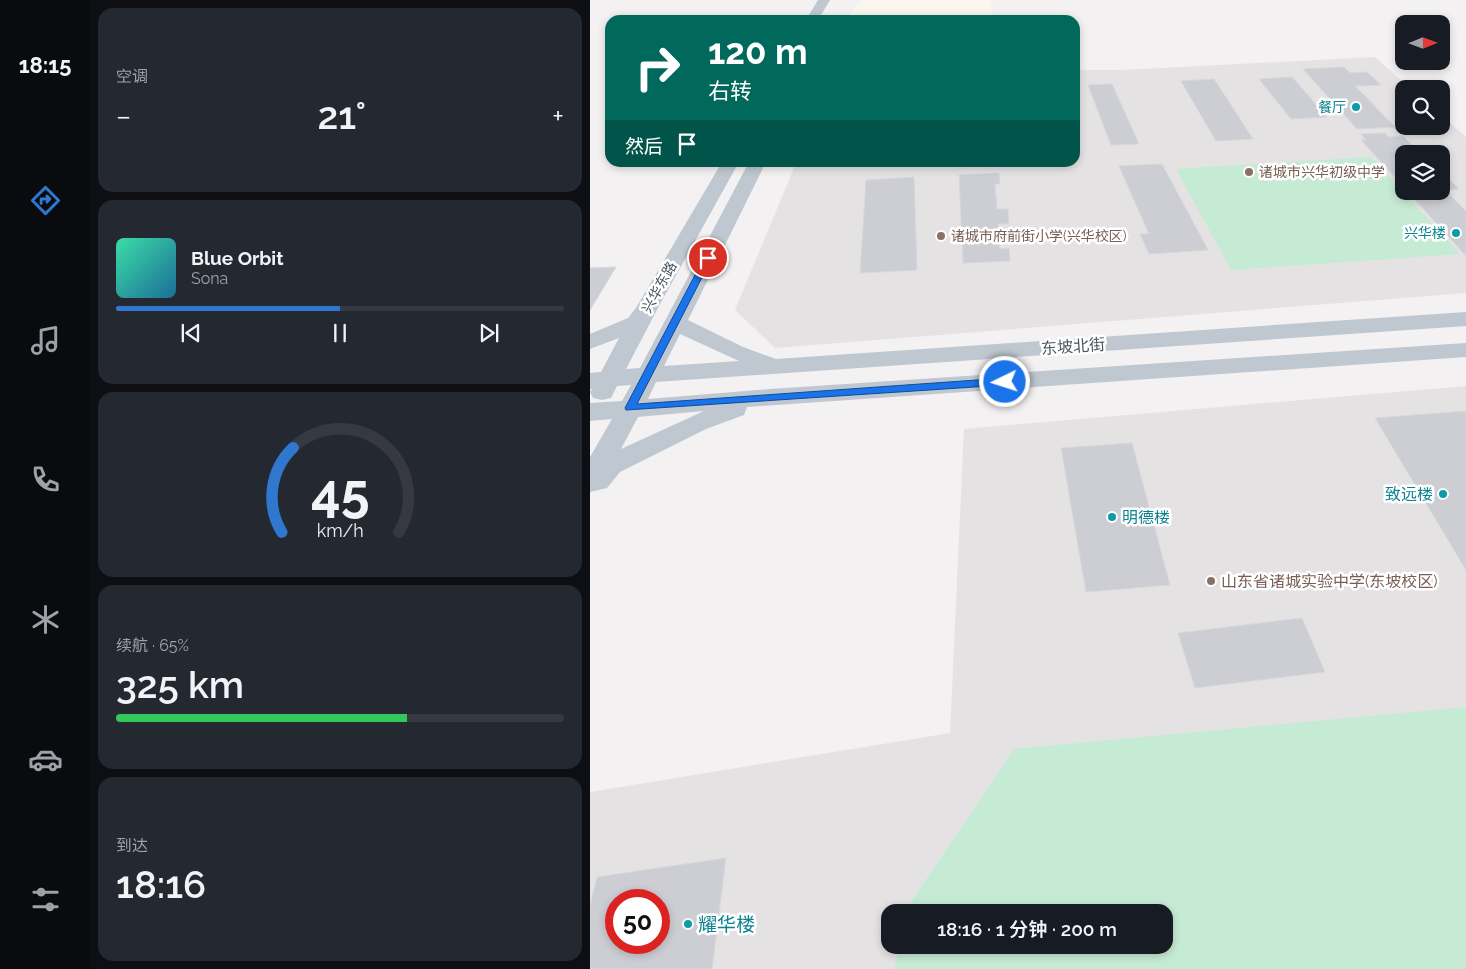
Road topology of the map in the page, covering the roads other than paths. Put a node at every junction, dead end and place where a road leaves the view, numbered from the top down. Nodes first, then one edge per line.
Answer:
1 (824, 0) edge
2 (815, 15) edge
3 (728, 167) edge
4 (755, 167) edge
5 (649, 304) junction
6 (1466, 319) edge
7 (674, 322) junction
8 (590, 342) edge
9 (1466, 350) edge
10 (782, 366) junction
11 (648, 375) junction
12 (600, 381) edge
13 (770, 397) junction
14 (630, 408) junction
15 (590, 412) edge
16 (590, 482) edge
17 (590, 490) edge

1 - 2 main road
3 - 5 main road, 兴华东路
4 - 7 main road
5 - 8 main road
5 - 12 main road, 兴华东路
6 - 10 main road, 东坡北街
7 - 10 main road
7 - 11 main road
9 - 13 main road, 东坡北街
10 - 11 main road, 东坡北街
11 - 12 main road, 东坡北街
11 - 14 main road
12 - 15 main road, 兴华东路
13 - 14 main road, 东坡北街
13 - 17 main road
14 - 15 main road, 东坡北街
14 - 16 main road

